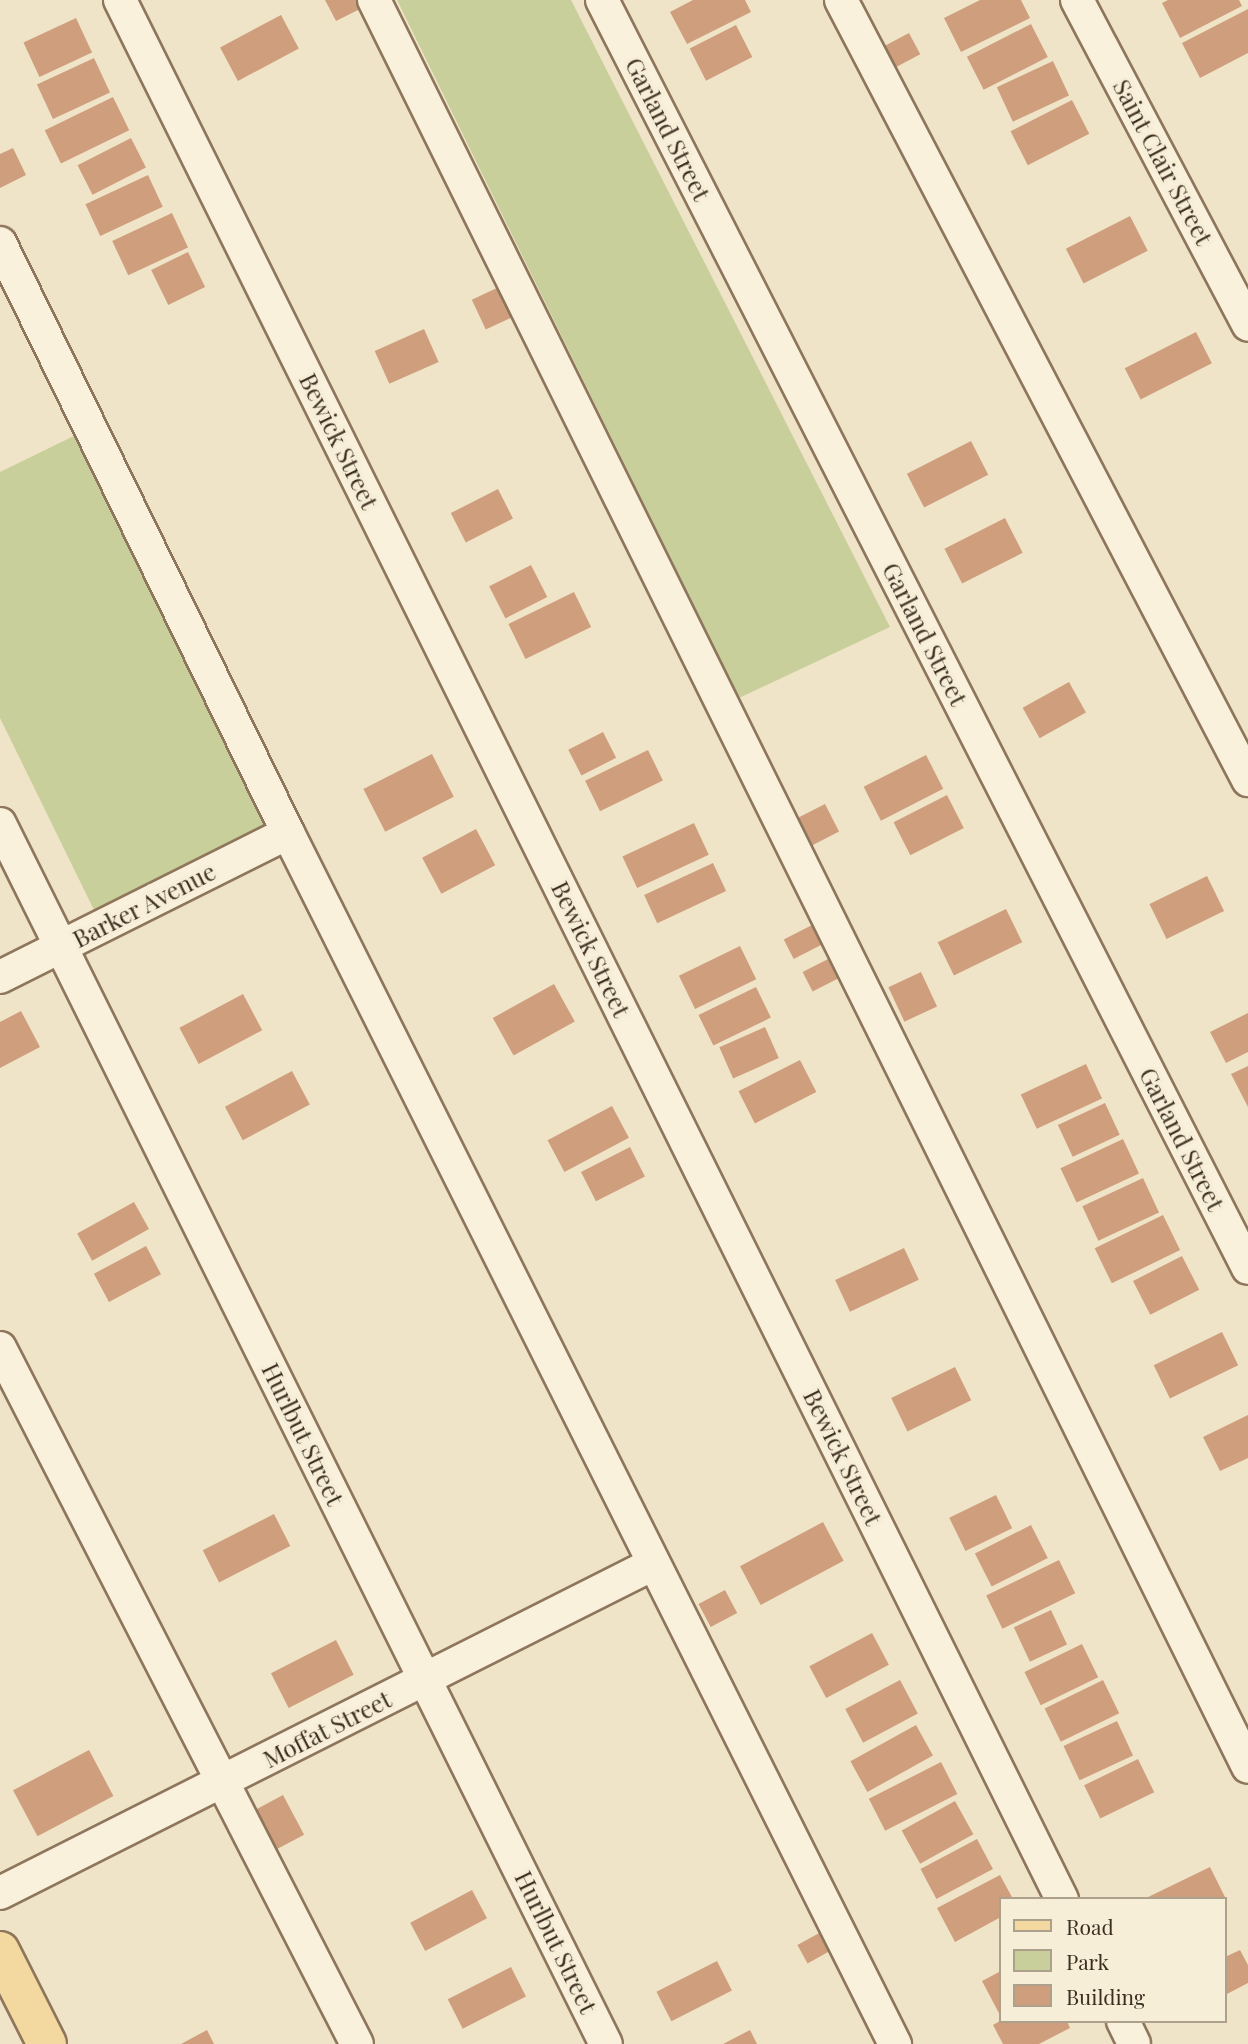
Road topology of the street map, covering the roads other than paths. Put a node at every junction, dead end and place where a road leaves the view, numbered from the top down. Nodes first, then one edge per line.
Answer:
1 (120, 0) edge
2 (374, 0) edge
3 (602, 0) edge
4 (841, 0) edge
5 (1077, 0) edge
6 (0, 243) edge
7 (1248, 325) edge
8 (1248, 780) edge
9 (0, 824) edge
10 (288, 833) junction
11 (61, 947) junction
12 (0, 978) edge
13 (1248, 1268) edge
14 (0, 1348) edge
15 (653, 1564) junction
16 (425, 1680) junction
17 (1248, 1767) edge
18 (222, 1782) junction
19 (0, 1893) edge
20 (1061, 1897) edge
21 (0, 1951) edge
22 (1124, 2023) edge
23 (47, 2044) edge
24 (357, 2044) edge
25 (606, 2044) edge
26 (895, 2044) edge
27 (1134, 2044) edge

1 - 20 street, Bewick Street
2 - 17 street
3 - 13 street, Garland Street
4 - 8 street
5 - 7 street, Saint Clair Street
6 - 10 street
9 - 11 street, Hurlbut Street
10 - 11 street, Barker Avenue
10 - 15 street
11 - 12 street, Barker Avenue
11 - 16 street, Hurlbut Street
14 - 18 street
15 - 16 street, Moffat Street
15 - 26 street
16 - 18 street, Moffat Street
16 - 25 street, Hurlbut Street
18 - 19 street, Moffat Street
18 - 24 street
21 - 23 main road
22 - 27 street

